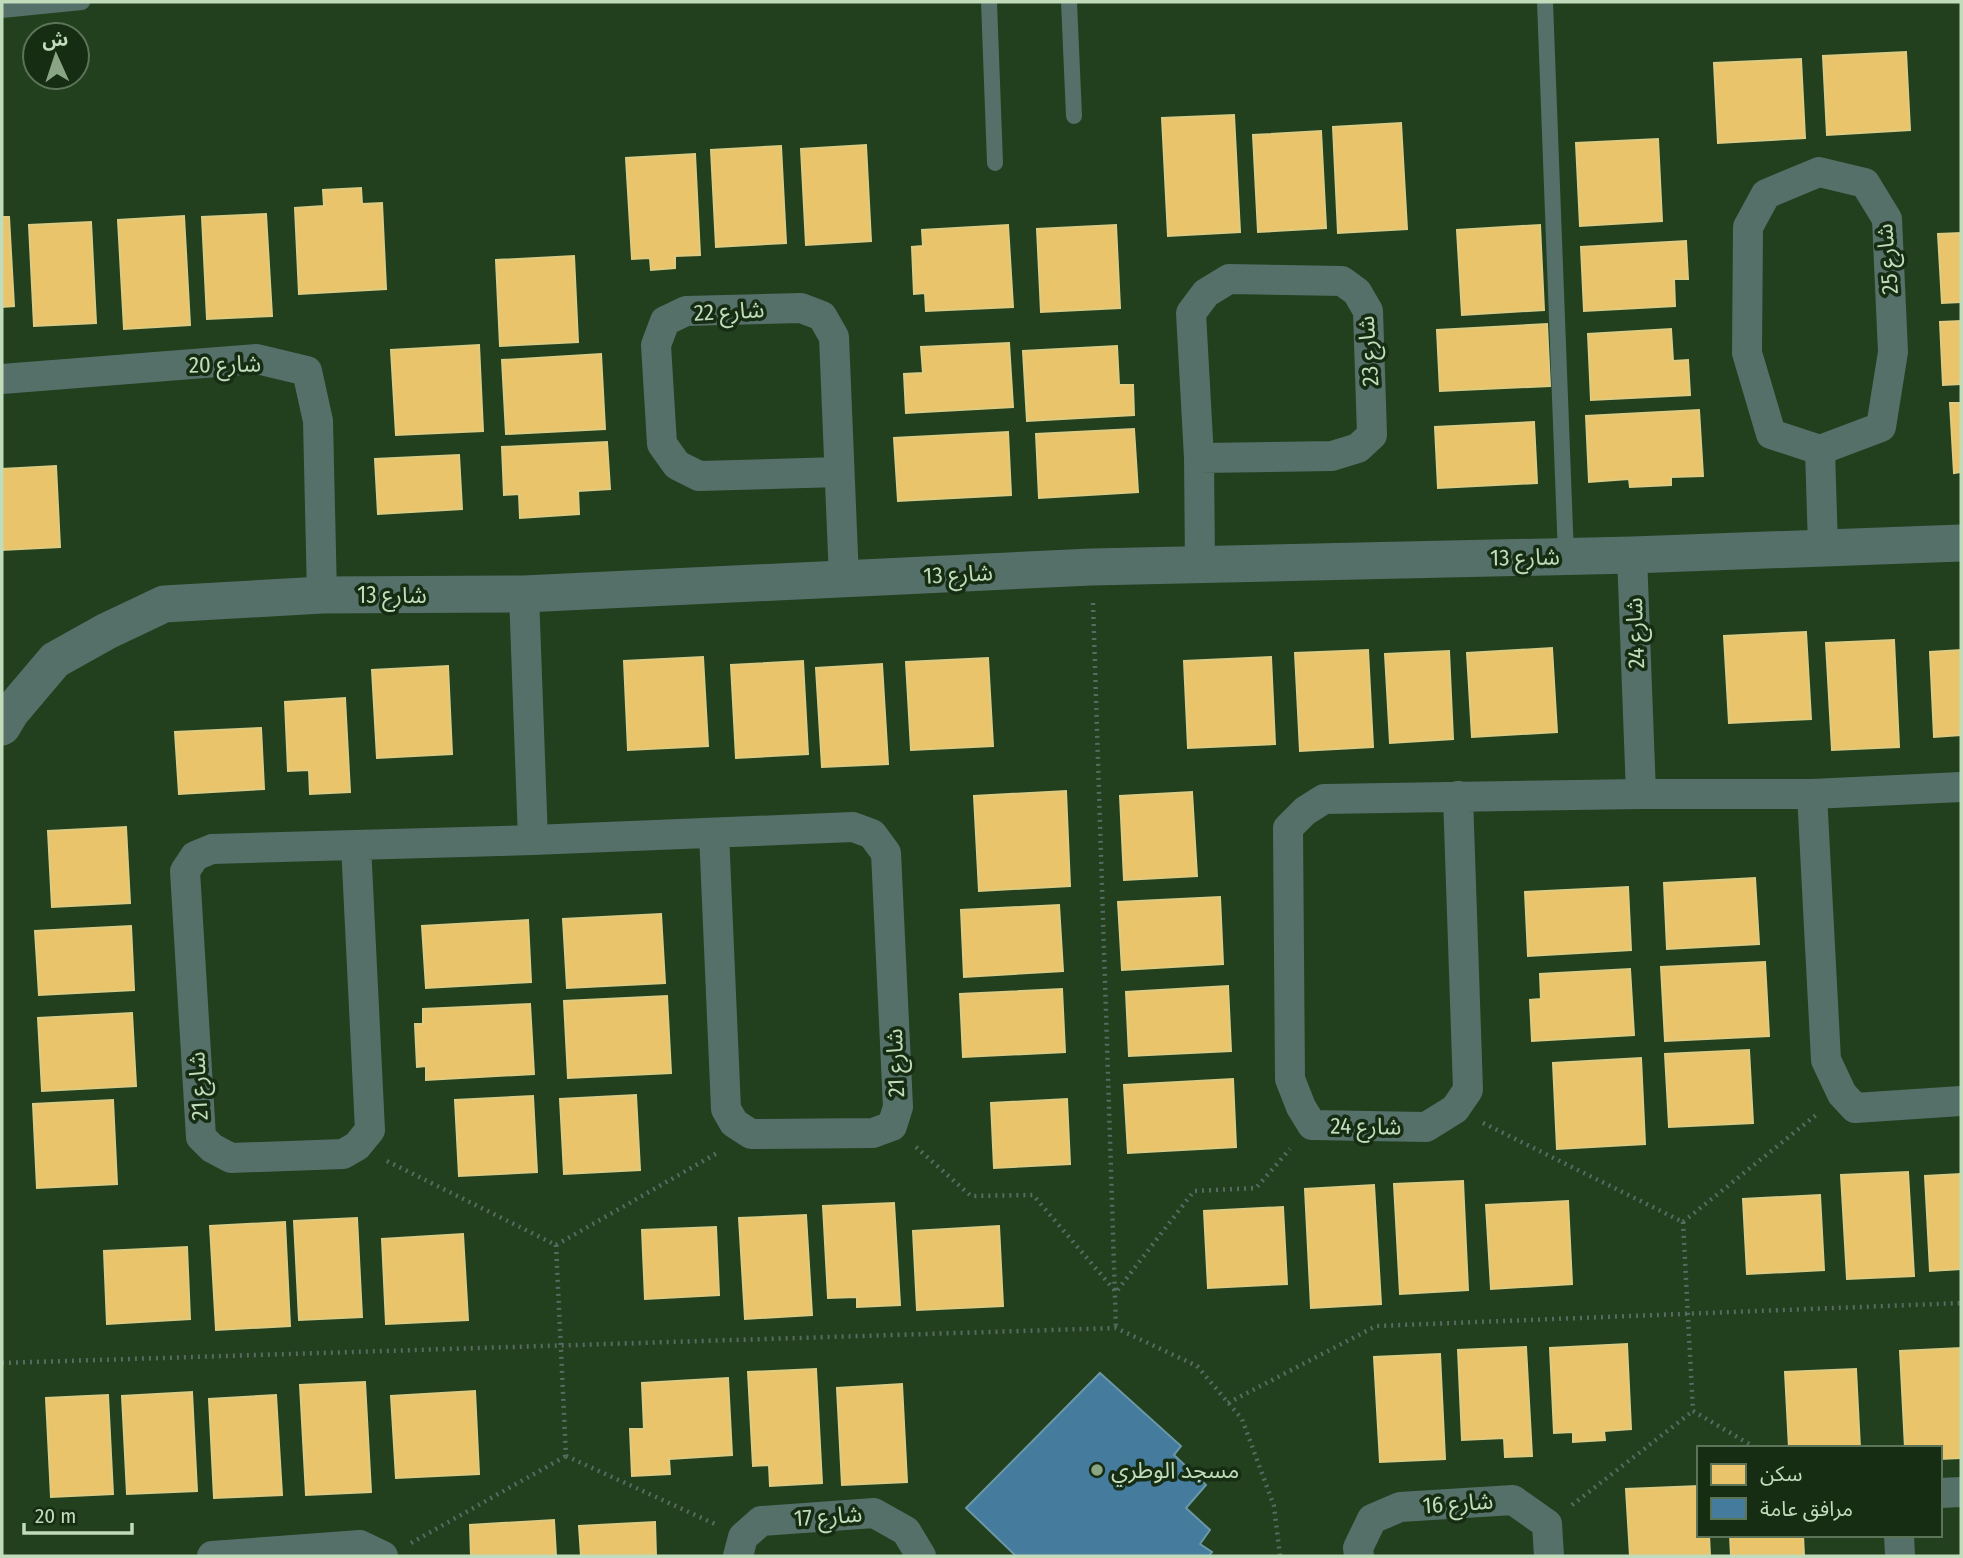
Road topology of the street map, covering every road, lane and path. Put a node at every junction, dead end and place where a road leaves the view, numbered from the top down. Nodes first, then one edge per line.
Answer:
1 (82, 2) edge
2 (989, 2) edge
3 (1069, 2) edge
4 (1545, 2) edge
5 (2, 10) edge
6 (1074, 116) dead end
7 (995, 163) dead end
8 (2, 379) edge
9 (1820, 450) junction
10 (1199, 458) junction
11 (839, 472) junction
12 (1961, 543) edge
13 (1823, 547) junction
14 (1632, 555) junction
15 (1566, 556) junction
16 (1200, 564) junction
17 (1091, 567) junction
18 (844, 579) junction
19 (524, 594) junction
20 (323, 595) junction
21 (2, 727) edge
22 (1961, 787) edge
23 (1640, 794) junction
24 (1812, 794) junction
25 (1458, 796) junction
26 (714, 833) junction
27 (533, 840) junction
28 (356, 845) junction
29 (1842, 1094) junction
30 (1961, 1101) edge
31 (1455, 1109) junction
32 (1312, 1125) junction
33 (892, 1126) junction
34 (751, 1134) junction
35 (357, 1146) junction
36 (1683, 1222) junction
37 (556, 1245) junction
38 (1116, 1292) junction
39 (1961, 1303) edge
40 (1688, 1315) junction
41 (1116, 1328) junction
42 (561, 1345) junction
43 (2, 1363) edge
44 (1228, 1403) junction
45 (1693, 1411) junction
46 (1753, 1446) edge
47 (566, 1456) junction
48 (1961, 1492) edge
49 (1942, 1493) edge
50 (1547, 1524) junction
51 (1899, 1537) edge
52 (410, 1543) dead end
53 (740, 1547) edge
54 (212, 1556) edge
55 (383, 1556) edge
56 (921, 1556) edge
57 (1280, 1556) edge
58 (1359, 1556) edge
59 (1549, 1556) edge
60 (1900, 1556) edge

1 - 5 lane
2 - 7 lane
3 - 6 lane
4 - 15 lane
8 - 20 street, شارع 20
9 - 9 street, شارع 25
9 - 13 street
10 - 10 street, 23 شارع
10 - 16 street, 23 شارع
11 - 11 street, شارع 22
11 - 18 street, شارع 22
12 - 13 street, شارع 13
13 - 14 street, شارع 13
14 - 15 street, شارع 13
14 - 23 street, شارع 24
15 - 16 street, شارع 13
16 - 17 street, شارع 13
17 - 18 street, شارع 13
17 - 38 path
18 - 19 street, شارع 13
19 - 20 street, شارع 13
19 - 27 street
20 - 21 street, شارع 13
22 - 24 street, شارع 24
23 - 24 street, شارع 24
23 - 25 street, شارع 24
24 - 29 street
25 - 31 street
25 - 32 street, شارع 24
26 - 27 street, شارع 21
26 - 33 street, شارع 21
26 - 34 street
27 - 28 street, شارع 21
28 - 35 street
28 - 35 street, شارع 21
29 - 30 street
29 - 36 path
31 - 32 street, شارع 24
31 - 36 path
32 - 38 path
33 - 34 street, شارع 21
33 - 38 path
34 - 37 path
35 - 37 path
36 - 40 path
37 - 42 path
38 - 41 path
39 - 40 path
40 - 44 path
40 - 45 path
41 - 42 path
41 - 44 path
42 - 43 path
42 - 47 path
44 - 57 path
45 - 46 path
45 - 50 path
47 - 52 path
47 - 53 path
48 - 49 street
50 - 58 street, شارع 16
50 - 59 street
51 - 60 street
53 - 56 street, شارع 17
54 - 55 street

